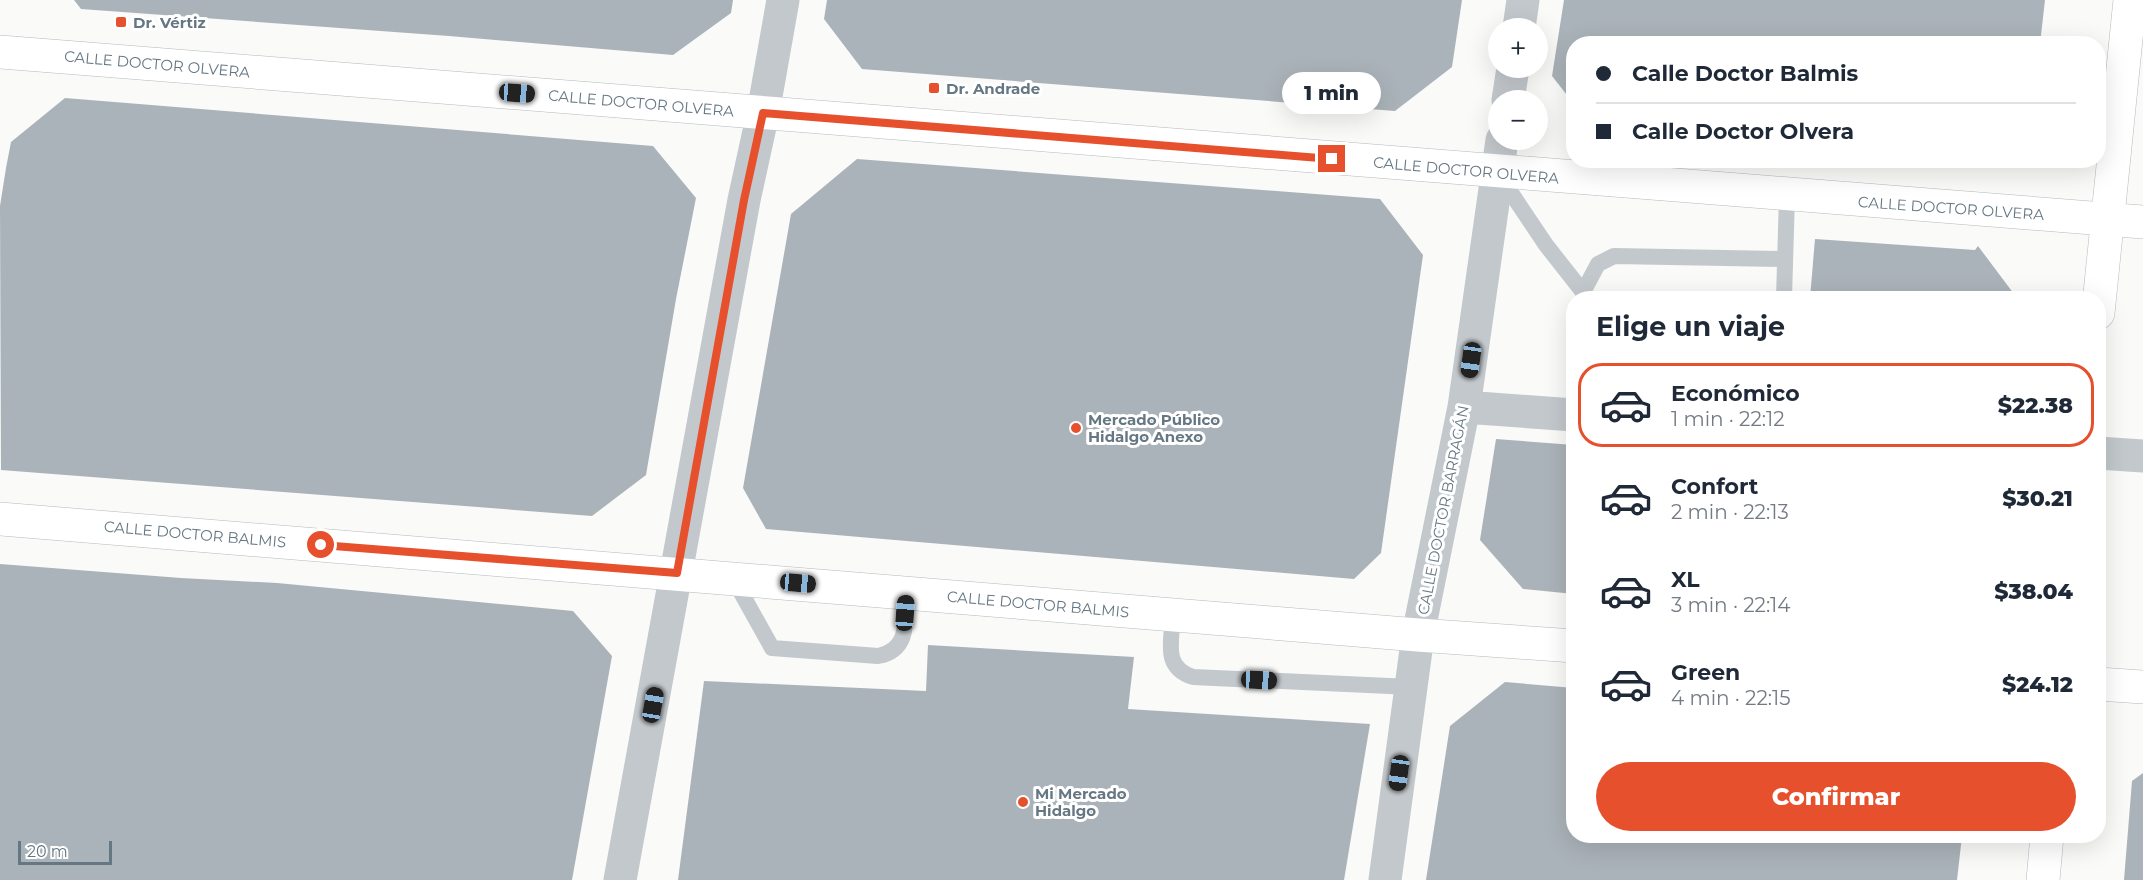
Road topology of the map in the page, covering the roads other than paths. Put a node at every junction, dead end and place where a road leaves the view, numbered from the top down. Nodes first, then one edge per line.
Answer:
1 (783, 0) edge
2 (1523, 0) edge
3 (2134, 6) edge
4 (1520, 18) edge
5 (0, 52) edge
6 (763, 113) junction
7 (1500, 150) edge
8 (1497, 172) junction
9 (1787, 195) junction
10 (2108, 220) junction
11 (2143, 222) edge
12 (1785, 259) junction
13 (1581, 291) edge
14 (1586, 291) edge
15 (1784, 291) edge
16 (2100, 291) edge
17 (1464, 407) junction
18 (1566, 414) edge
19 (2106, 454) edge
20 (2143, 456) edge
21 (0, 519) edge
22 (677, 573) junction
23 (733, 578) junction
24 (906, 592) junction
25 (1173, 615) junction
26 (1418, 635) junction
27 (1566, 645) edge
28 (2106, 685) edge
29 (1411, 687) junction
30 (2143, 687) edge
31 (2046, 843) edge
32 (620, 880) edge
33 (1385, 880) edge
34 (2043, 880) edge

1 - 6 street
2 - 4 street
3 - 10 main road
5 - 6 main road, CALLE DOCTOR OLVERA
6 - 8 main road, CALLE DOCTOR OLVERA
6 - 22 street
7 - 8 street, CALLE DOCTOR BARRAGÁN
8 - 9 main road, CALLE DOCTOR OLVERA
8 - 13 lane
8 - 17 street, CALLE DOCTOR BARRAGÁN
9 - 10 main road, CALLE DOCTOR OLVERA
9 - 12 lane
10 - 11 main road, CALLE DOCTOR OLVERA
10 - 16 main road
12 - 14 lane
12 - 15 lane
17 - 18 street
17 - 26 street, CALLE DOCTOR BARRAGÁN
19 - 20 street
21 - 22 main road, CALLE DOCTOR BALMIS
22 - 23 main road, CALLE DOCTOR BALMIS
22 - 32 street
23 - 24 main road, CALLE DOCTOR BALMIS
23 - 24 lane
24 - 25 main road, CALLE DOCTOR BALMIS
25 - 26 main road, CALLE DOCTOR BALMIS
25 - 29 lane
26 - 27 main road, CALLE DOCTOR BALMIS
26 - 29 street, CALLE DOCTOR BARRAGÁN
28 - 30 main road
29 - 33 street, CALLE DOCTOR BARRAGÁN
31 - 34 main road

